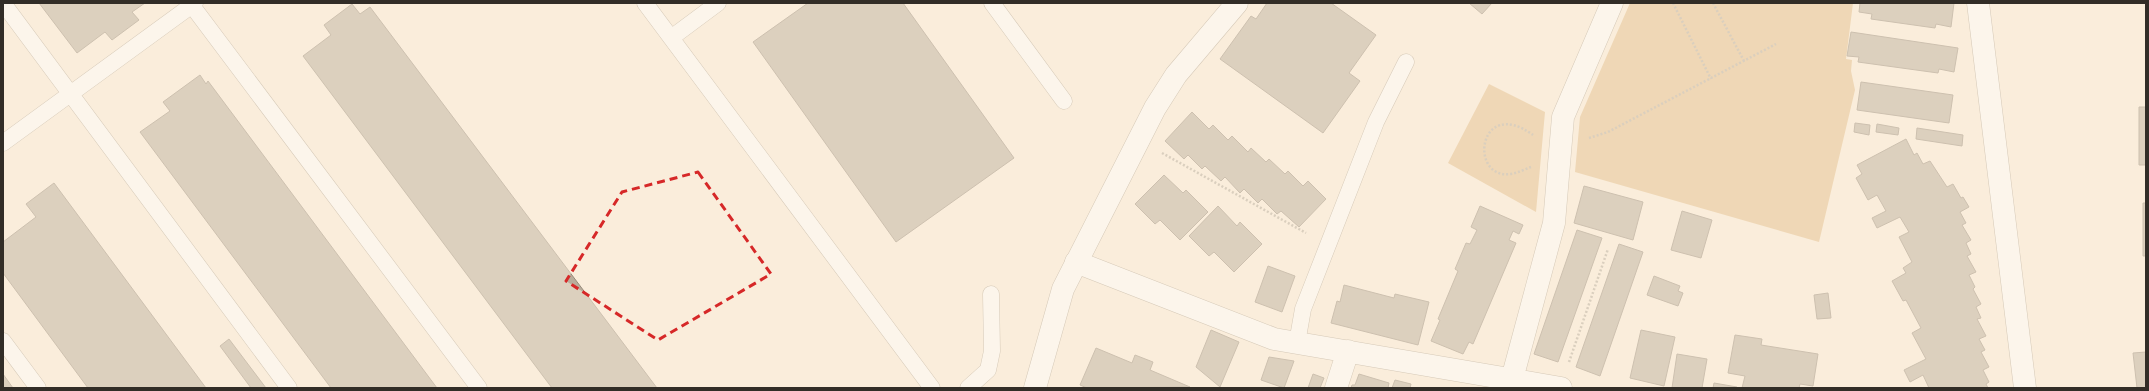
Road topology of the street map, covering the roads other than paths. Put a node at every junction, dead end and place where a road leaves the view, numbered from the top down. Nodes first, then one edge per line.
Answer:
1 (3, 3) edge
2 (645, 3) edge
3 (718, 3) edge
4 (992, 3) edge
5 (1237, 3) edge
6 (1612, 3) edge
7 (1978, 3) edge
8 (192, 4) edge
9 (671, 38) junction
10 (1406, 62) dead end
11 (70, 94) junction
12 (1064, 101) dead end
13 (3, 143) edge
14 (1076, 262) junction
15 (991, 294) dead end
16 (3, 341) edge
17 (1297, 343) junction
18 (1348, 351) junction
19 (1512, 379) junction
20 (38, 388) edge
21 (289, 388) edge
22 (479, 388) edge
23 (932, 388) edge
24 (968, 388) edge
25 (1035, 388) edge
26 (1336, 388) edge
27 (1560, 388) edge
28 (2025, 388) edge

1 - 11 lane
2 - 9 lane
3 - 9 lane
4 - 12 lane
5 - 14 street
6 - 19 street
7 - 28 street
8 - 11 lane
8 - 22 lane
9 - 23 lane
10 - 17 lane
11 - 13 lane
11 - 21 lane
14 - 17 street
14 - 25 street
15 - 24 lane
16 - 20 lane
17 - 18 street
18 - 19 street
18 - 26 street
19 - 27 street

